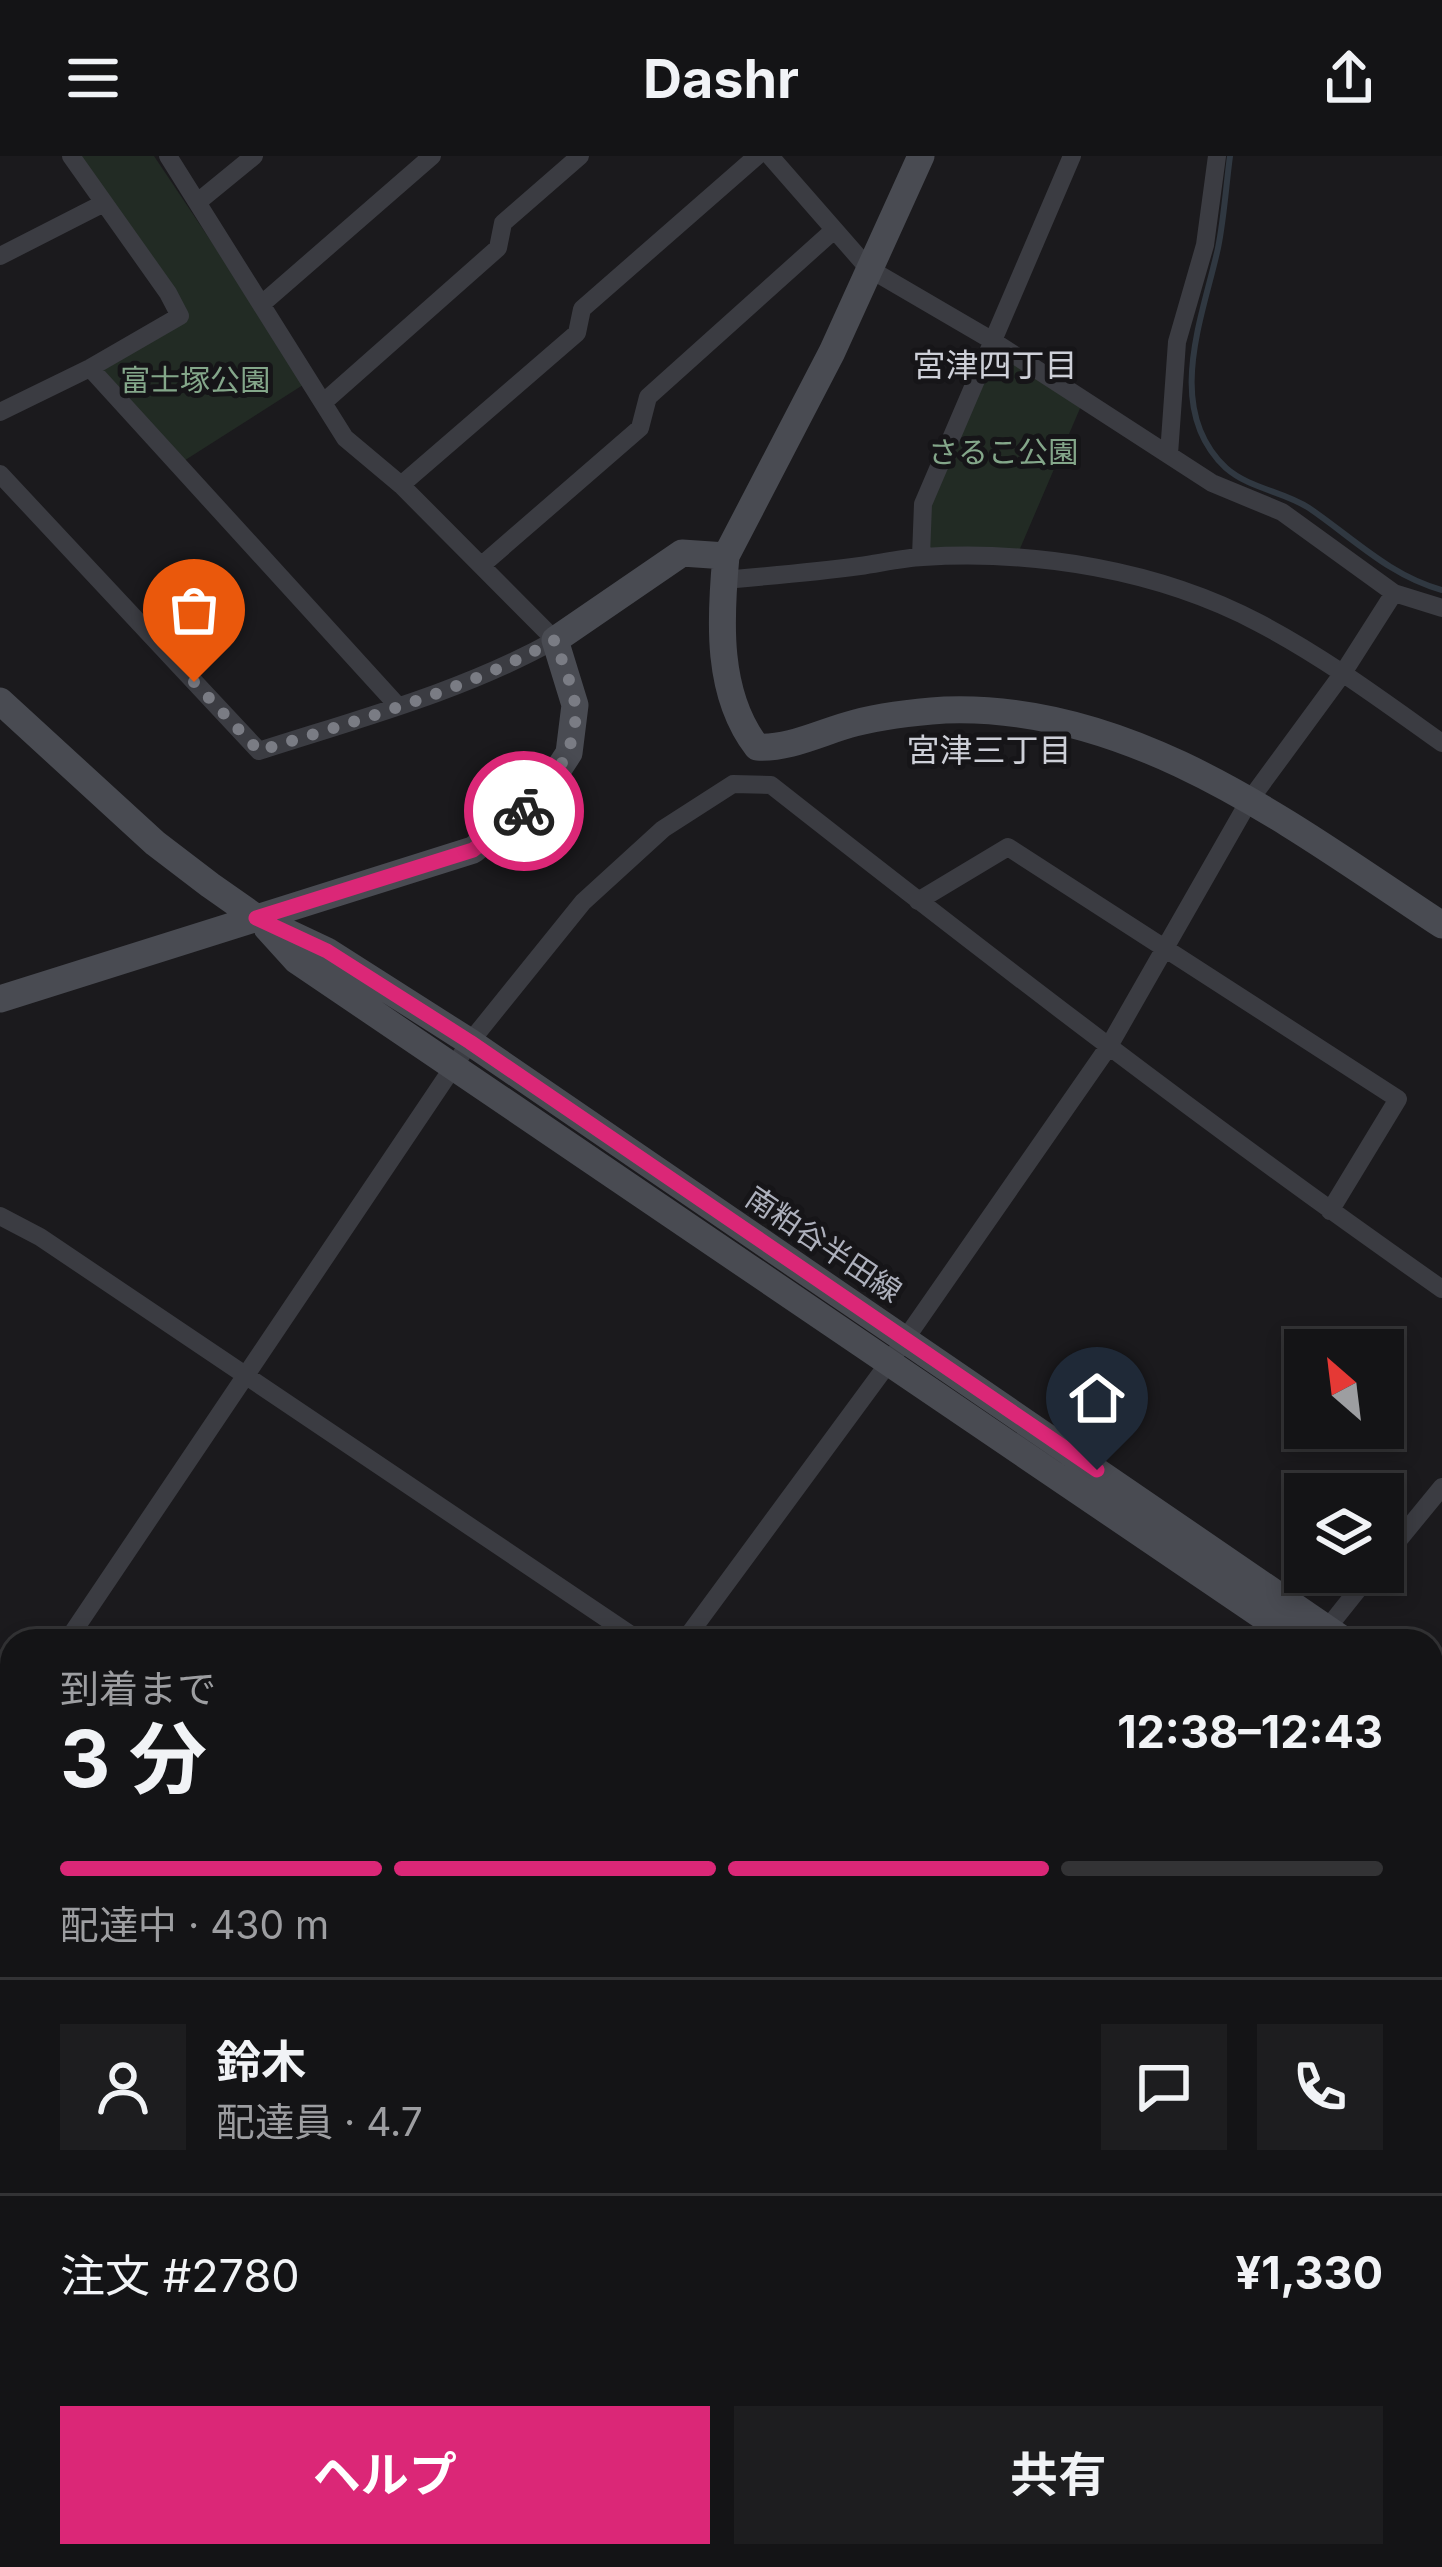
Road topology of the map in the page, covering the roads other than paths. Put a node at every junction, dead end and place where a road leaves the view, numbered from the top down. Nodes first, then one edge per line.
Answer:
1 (71, 156) edge
2 (168, 156) edge
3 (254, 156) edge
4 (432, 156) edge
5 (580, 156) edge
6 (757, 156) edge
7 (770, 156) edge
8 (921, 156) edge
9 (1072, 156) edge
10 (1217, 156) edge
11 (199, 201) junction
12 (104, 203) junction
13 (834, 230) junction
14 (0, 256) edge
15 (868, 268) junction
16 (263, 303) junction
17 (993, 341) junction
18 (90, 368) junction
19 (325, 401) junction
20 (0, 412) edge
21 (1169, 454) junction
22 (0, 474) edge
23 (400, 485) junction
24 (921, 556) junction
25 (482, 566) junction
26 (725, 568) junction
27 (1394, 592) junction
28 (1442, 608) edge
29 (555, 640) junction
30 (1342, 673) junction
31 (398, 706) junction
32 (6, 718) edge
33 (1442, 743) edge
34 (1250, 801) junction
35 (918, 901) junction
36 (256, 918) junction
37 (1442, 925) edge
38 (1164, 948) junction
39 (0, 999) edge
40 (1109, 1046) junction
41 (462, 1053) junction
42 (1330, 1211) junction
43 (0, 1216) edge
44 (1442, 1289) edge
45 (898, 1350) junction
46 (247, 1376) junction
47 (1442, 1487) edge
48 (1404, 1533) edge
49 (1358, 1593) edge
50 (75, 1629) edge
51 (622, 1629) edge
52 (693, 1629) edge
53 (1282, 1629) edge
54 (1319, 1629) edge
55 (1335, 1629) edge

1 - 12 street
2 - 11 street
3 - 11 street
4 - 16 street
5 - 19 street
6 - 23 street
7 - 13 street
8 - 15 street
9 - 17 street
10 - 21 street
11 - 16 street
12 - 14 street
12 - 18 street
13 - 15 street
13 - 25 street
15 - 17 street
15 - 26 street
16 - 19 street
17 - 21 street
17 - 24 street
18 - 20 street
18 - 31 street
19 - 23 street
21 - 27 street
22 - 31 street
23 - 25 street
24 - 26 street
24 - 30 street
25 - 29 street
26 - 29 street
26 - 34 street
27 - 28 street
27 - 30 street
29 - 31 street
29 - 36 street
30 - 33 street
30 - 34 street
32 - 36 street, 南粕谷半田線
34 - 37 street
34 - 38 street
35 - 38 street
35 - 40 street
35 - 41 street
36 - 39 street
36 - 41 street, 南粕谷半田線
38 - 40 street
38 - 42 street
40 - 42 street
40 - 45 street
41 - 45 street, 南粕谷半田線
41 - 46 street
42 - 44 street
43 - 46 street
45 - 52 street
45 - 53 street, 南粕谷半田線
45 - 54 street, 南粕谷半田線
46 - 50 street
46 - 51 street
47 - 48 street
49 - 55 street

